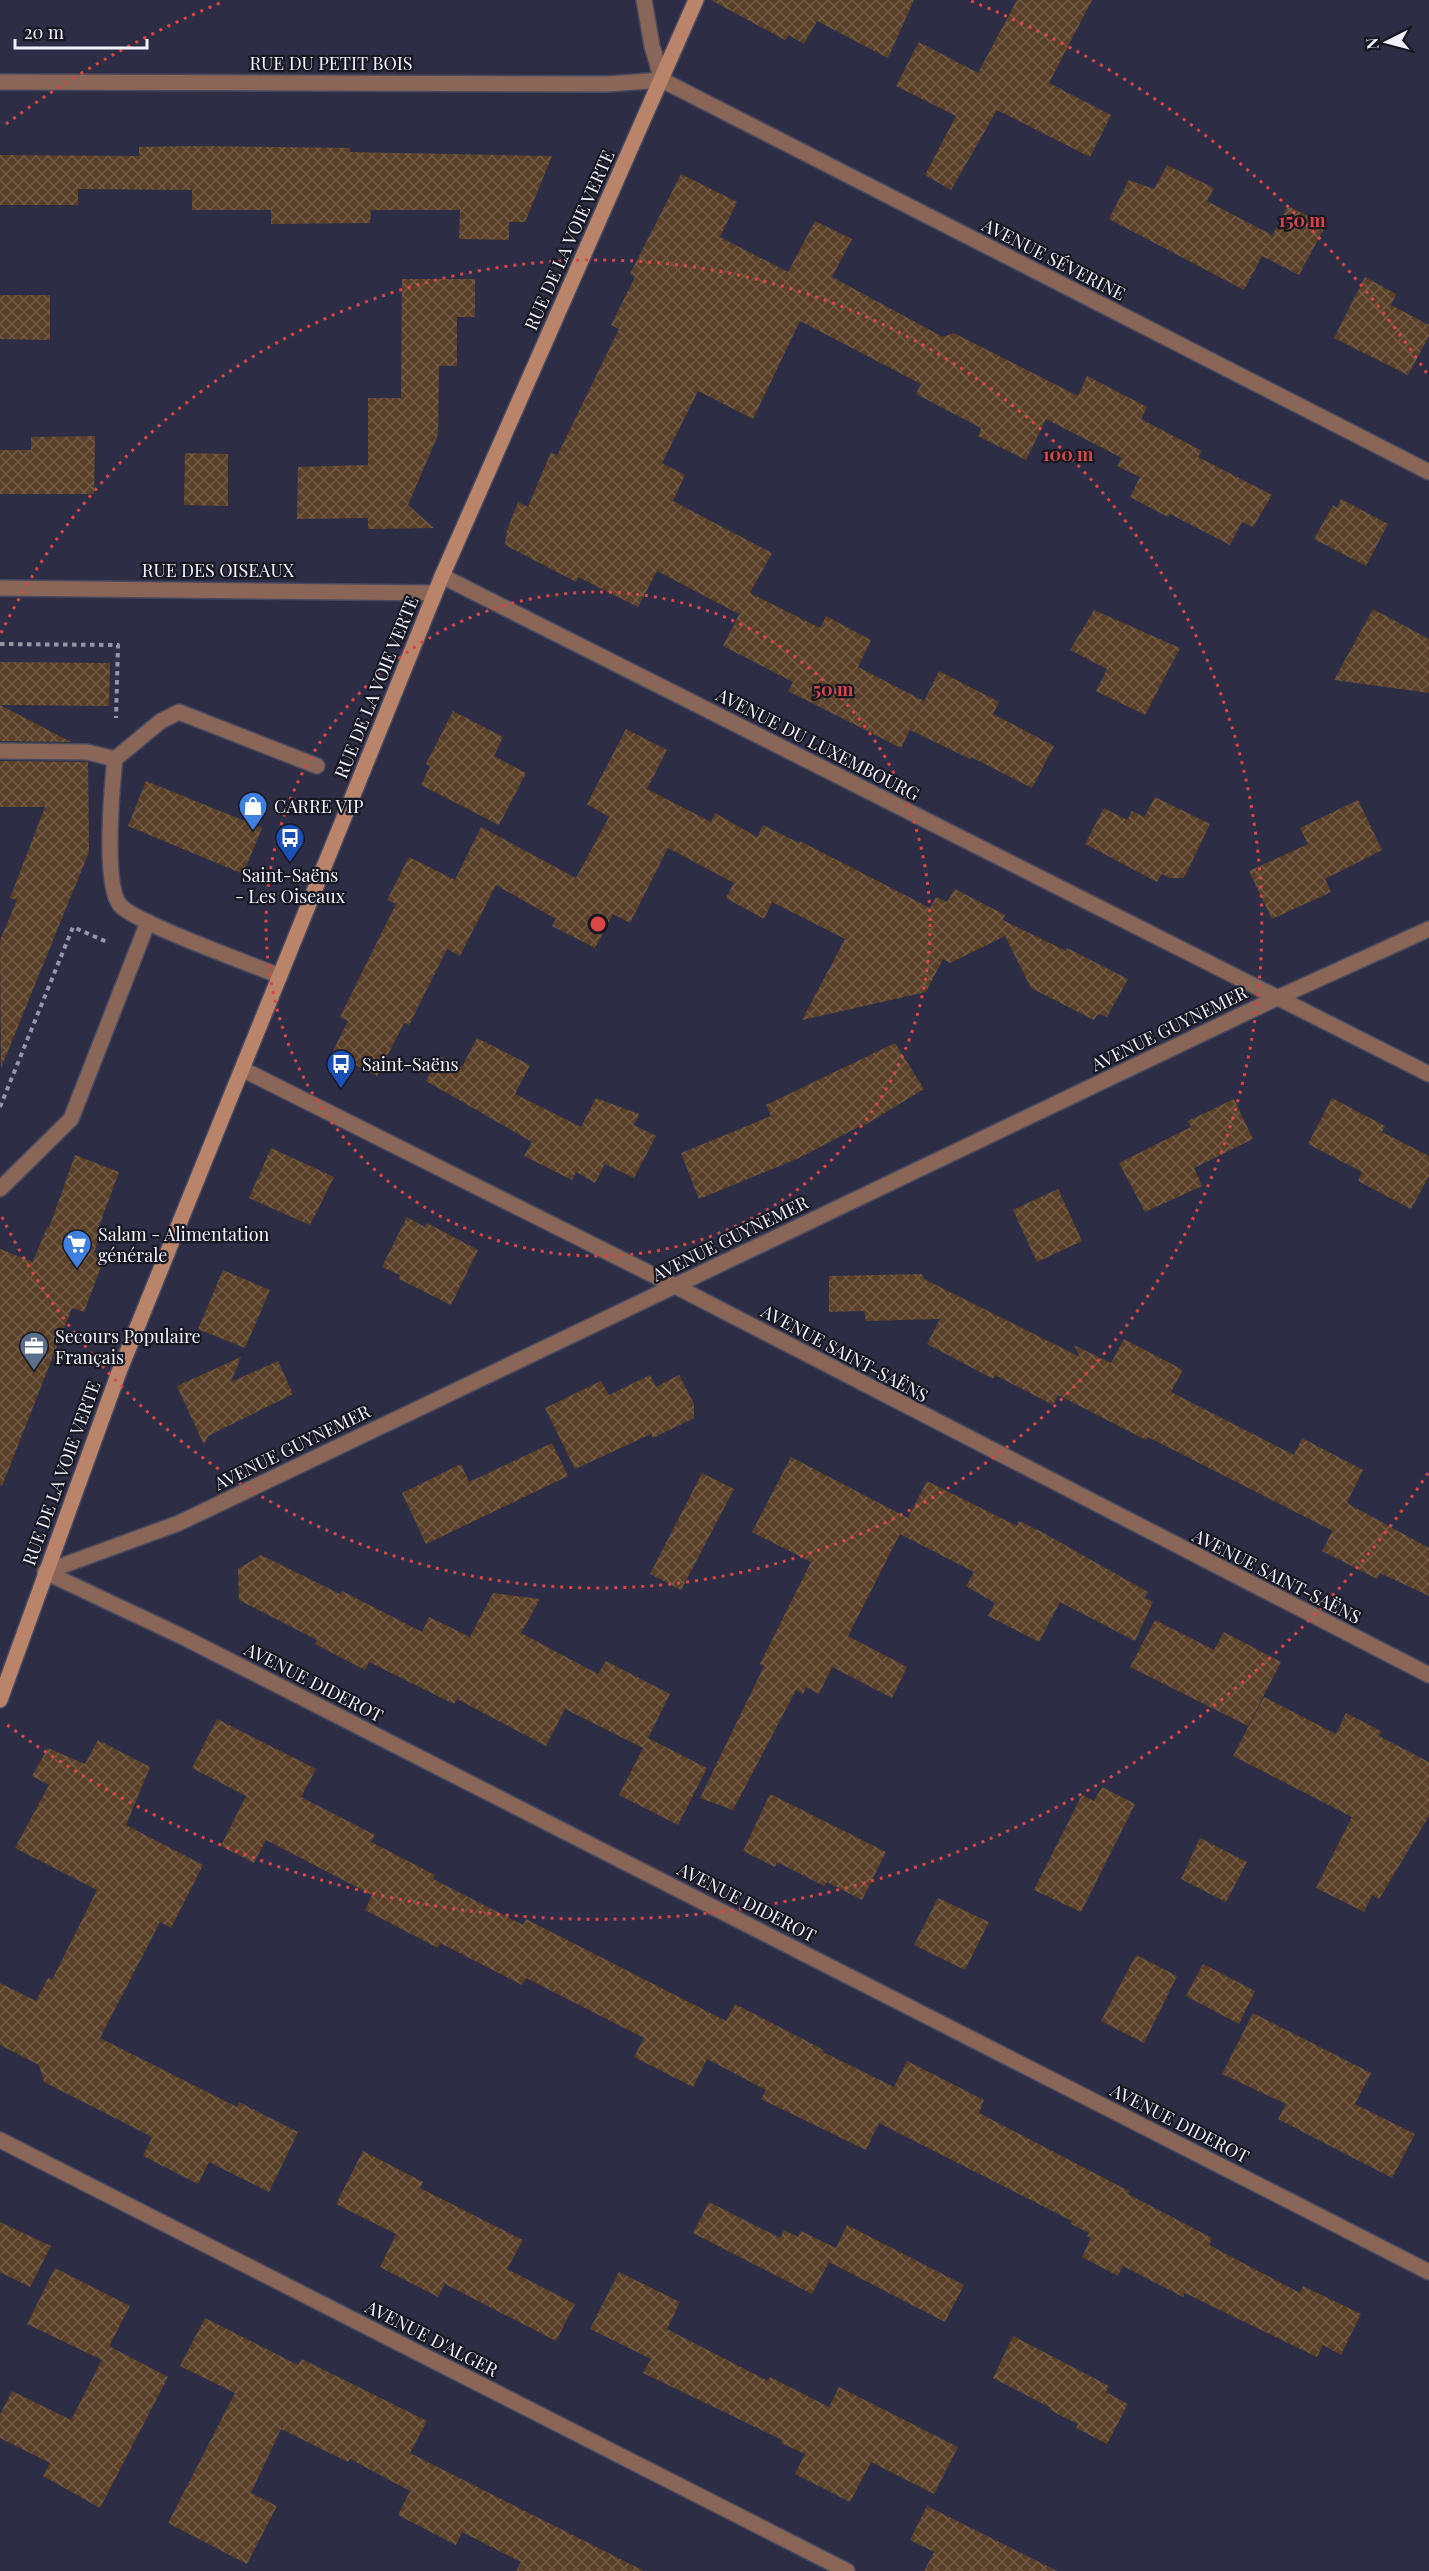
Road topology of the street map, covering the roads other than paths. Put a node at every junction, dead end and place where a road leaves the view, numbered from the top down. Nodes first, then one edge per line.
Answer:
1 (644, 0) edge
2 (696, 0) edge
3 (662, 80) junction
4 (0, 82) edge
5 (1429, 472) edge
6 (442, 576) junction
7 (0, 588) edge
8 (435, 592) junction
9 (0, 751) edge
10 (115, 759) junction
11 (317, 766) dead end
12 (148, 922) junction
13 (1429, 929) edge
14 (280, 976) junction
15 (1279, 997) junction
16 (242, 1069) junction
17 (1429, 1074) edge
18 (0, 1189) edge
19 (675, 1286) junction
20 (45, 1572) junction
21 (1429, 1675) edge
22 (0, 1700) edge
23 (0, 2140) edge
24 (1429, 2272) edge
25 (847, 2571) edge

1 - 3 street
2 - 3 street, RUE DE LA VOIE VERTE
3 - 4 street, RUE DU PETIT BOIS
3 - 5 street, AVENUE SÉVERINE
3 - 6 street, RUE DE LA VOIE VERTE
6 - 8 street, RUE DE LA VOIE VERTE
6 - 15 street, AVENUE DU LUXEMBOURG
7 - 8 street, RUE DES OISEAUX
8 - 14 street, RUE DE LA VOIE VERTE
9 - 10 street
10 - 11 street
10 - 12 street
12 - 14 street
12 - 18 street
13 - 15 street, AVENUE GUYNEMER
14 - 16 street, RUE DE LA VOIE VERTE
15 - 17 street, AVENUE DU LUXEMBOURG
15 - 19 street, AVENUE GUYNEMER
16 - 19 street, AVENUE SAINT-SAËNS
16 - 20 street, RUE DE LA VOIE VERTE
19 - 20 street, AVENUE GUYNEMER
19 - 21 street, AVENUE SAINT-SAËNS
20 - 22 street, RUE DE LA VOIE VERTE
20 - 24 street, AVENUE DIDEROT
23 - 25 street, AVENUE D'ALGER

